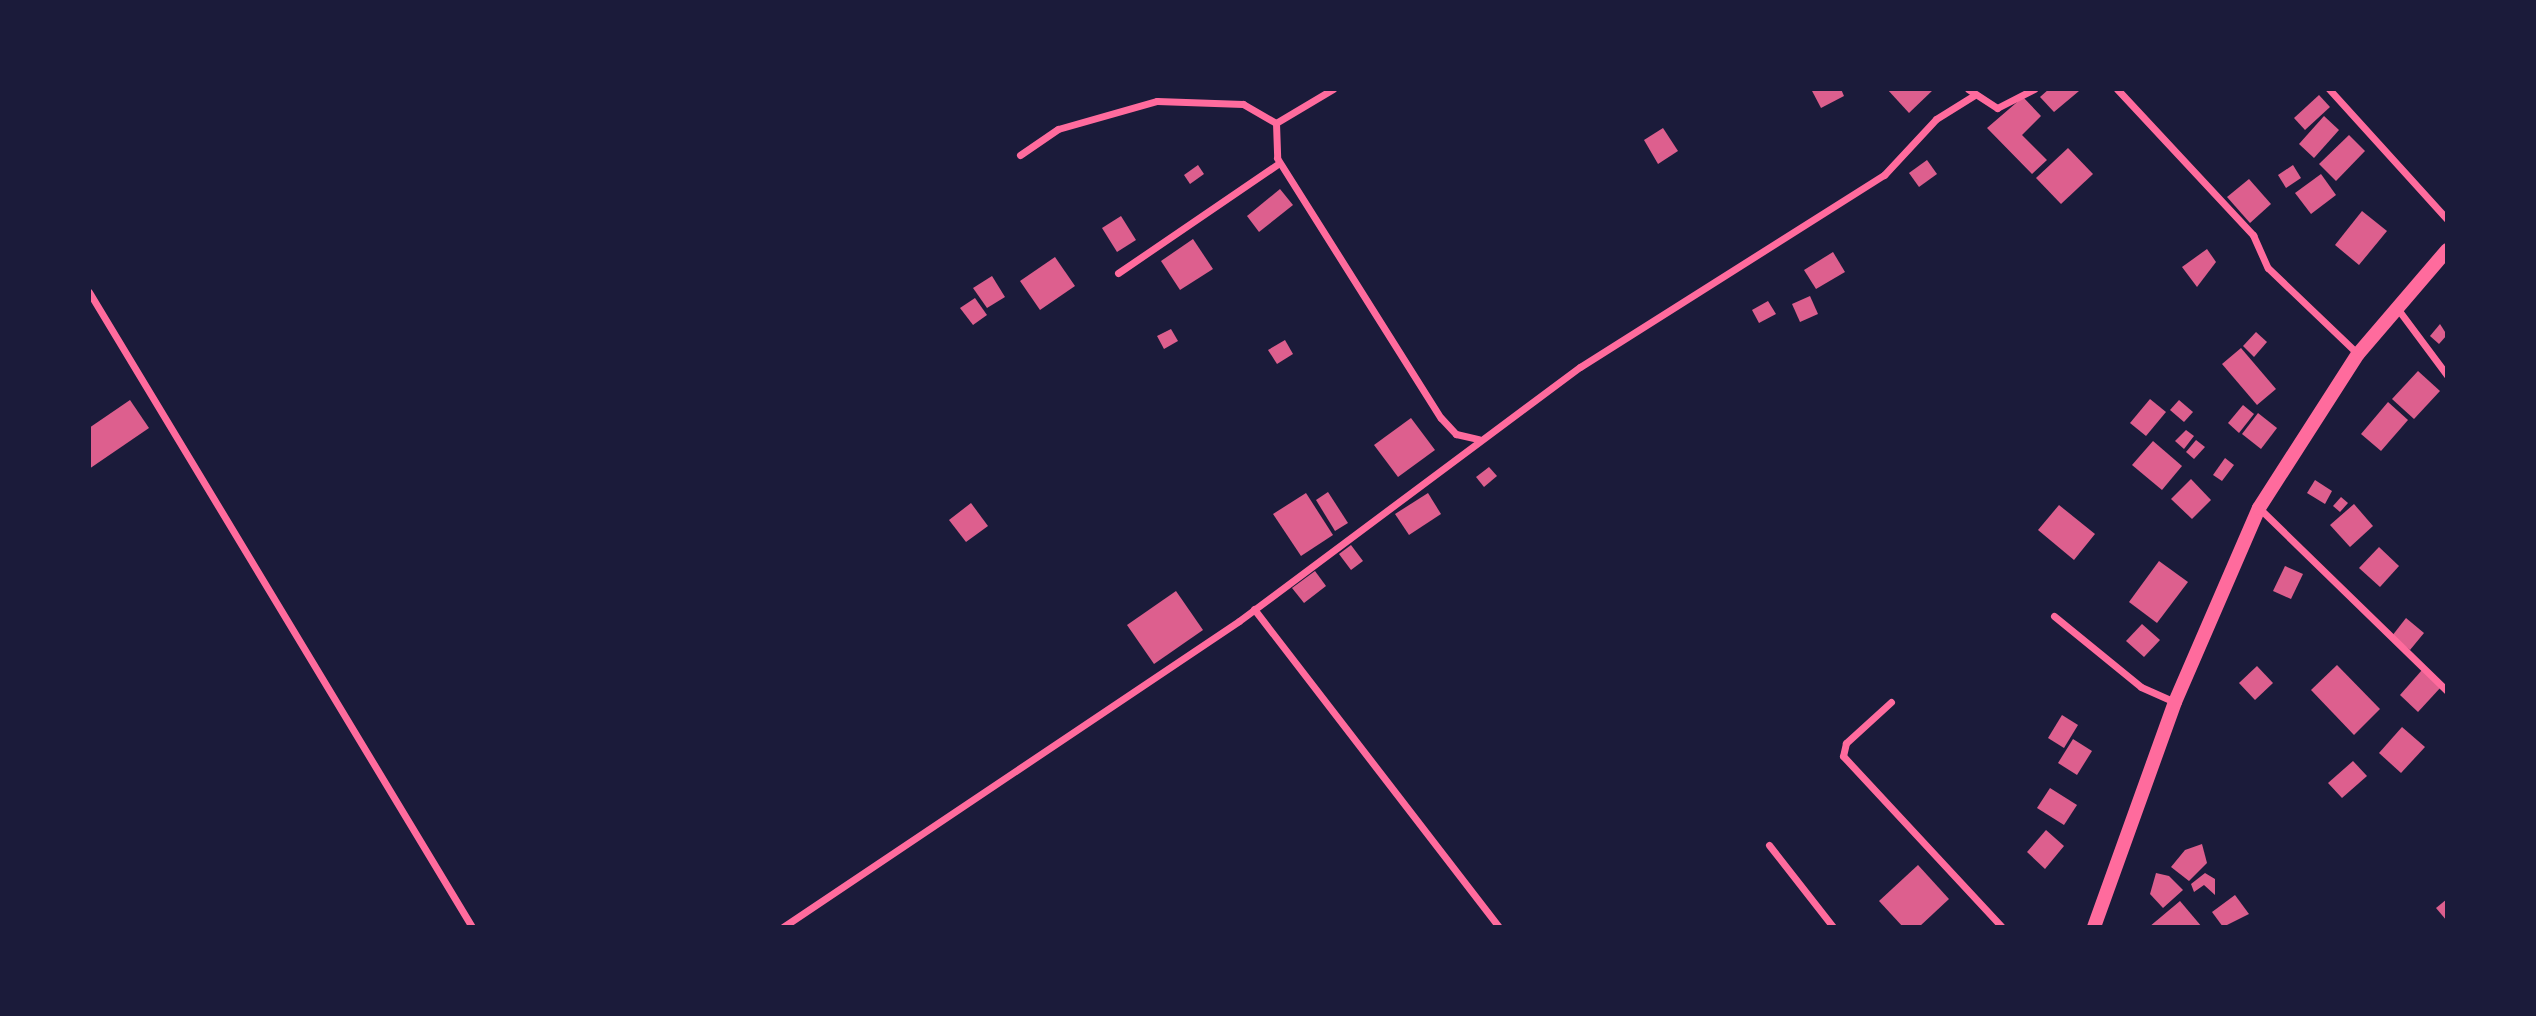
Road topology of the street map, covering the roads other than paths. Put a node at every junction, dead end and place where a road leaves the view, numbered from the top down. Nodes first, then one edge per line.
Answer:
1 (1332, 89) edge
2 (2034, 89) edge
3 (2117, 89) edge
4 (2329, 89) edge
5 (1970, 92) edge
6 (1276, 123) junction
7 (1020, 155) dead end
8 (1279, 163) junction
9 (2447, 219) edge
10 (2447, 250) edge
11 (1118, 273) dead end
12 (89, 292) edge
13 (2397, 308) junction
14 (2358, 354) junction
15 (2447, 375) edge
16 (1479, 439) junction
17 (2259, 508) junction
18 (1254, 609) junction
19 (2053, 616) dead end
20 (2447, 691) edge
21 (1891, 702) dead end
22 (2175, 702) junction
23 (1769, 845) dead end
24 (472, 927) edge
25 (783, 927) edge
26 (1499, 927) edge
27 (1833, 927) edge
28 (2002, 927) edge
29 (2094, 927) edge

1 - 6 street
2 - 5 street
3 - 14 street
4 - 9 street
5 - 16 street
6 - 7 street
6 - 8 street
8 - 11 street
8 - 16 street
10 - 13 main road
12 - 24 street
13 - 14 main road
13 - 15 street
14 - 17 main road
16 - 18 street
17 - 20 street
17 - 22 main road
18 - 25 street
18 - 26 street
19 - 22 street
21 - 28 street
22 - 29 main road
23 - 27 street

